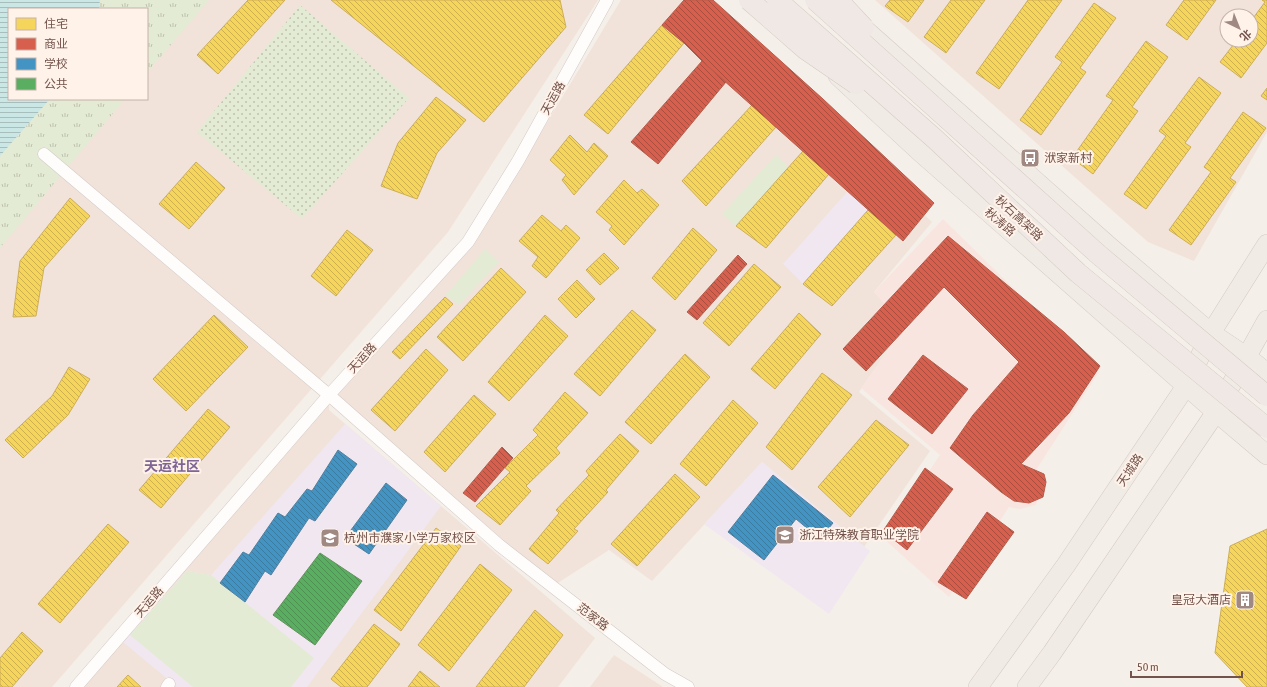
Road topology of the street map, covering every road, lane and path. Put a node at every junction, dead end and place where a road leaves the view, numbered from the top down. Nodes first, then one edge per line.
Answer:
1 (607, 0) edge
2 (749, 0) edge
3 (756, 0) edge
4 (777, 0) edge
5 (815, 0) edge
6 (831, 0) edge
7 (838, 0) edge
8 (950, 120) junction
9 (935, 139) junction
10 (44, 154) dead end
11 (1267, 244) edge
12 (1267, 320) edge
13 (1211, 333) junction
14 (1262, 343) edge
15 (1247, 357) junction
16 (1267, 373) edge
17 (1186, 386) junction
18 (329, 395) junction
19 (1267, 396) edge
20 (1216, 412) junction
21 (1267, 428) edge
22 (1267, 455) edge
23 (76, 687) edge
24 (688, 687) edge
25 (978, 687) edge
26 (1027, 687) edge

1 - 18 street, 天运路
2 - 9 highway, bridge
3 - 17 main road, 秋涛路
4 - 9 highway, 秋石高架路, bridge
5 - 8 highway, bridge
6 - 13 main road
7 - 8 highway, bridge
8 - 19 highway, bridge
9 - 21 highway, 秋石高架路, bridge
10 - 18 street, 范家路
11 - 13 main road, 天城路
12 - 14 main road
13 - 15 main road
13 - 17 main road, 天城路
14 - 15 main road
15 - 16 main road
15 - 20 main road
17 - 20 main road, 秋涛路
17 - 25 main road, 天城路
18 - 23 street, 天运路
18 - 24 street, 范家路
20 - 22 main road, 秋涛路
20 - 26 main road

